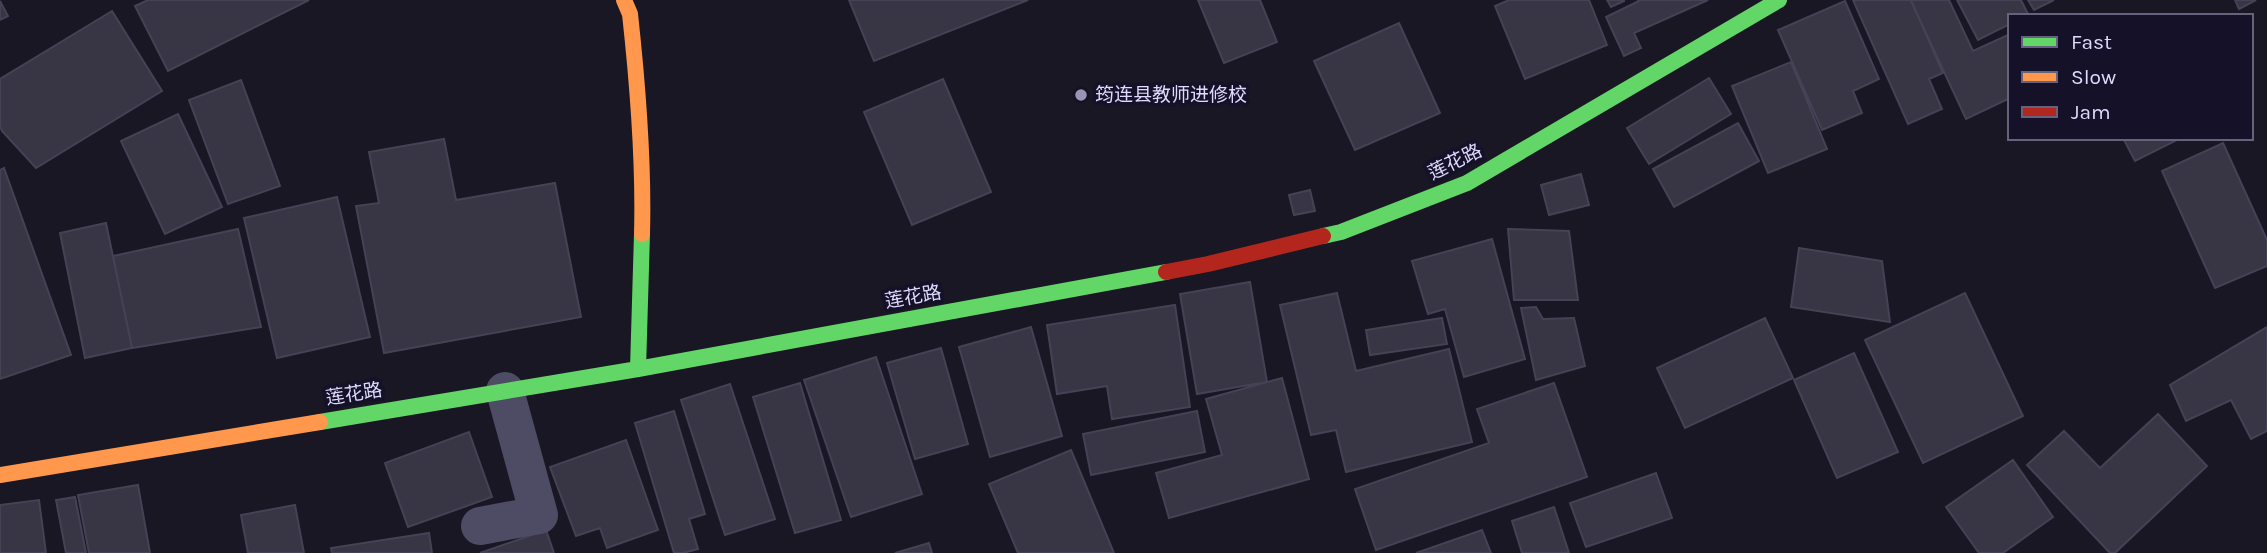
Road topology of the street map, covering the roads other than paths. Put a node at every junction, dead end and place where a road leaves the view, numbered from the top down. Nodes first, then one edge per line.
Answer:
1 (624, 0) edge
2 (1779, 0) edge
3 (638, 369) junction
4 (505, 391) junction
5 (0, 475) edge
6 (481, 526) dead end

1 - 3 main road
2 - 3 main road, 莲花路
3 - 4 main road, 莲花路
4 - 5 main road, 莲花路
4 - 6 street

